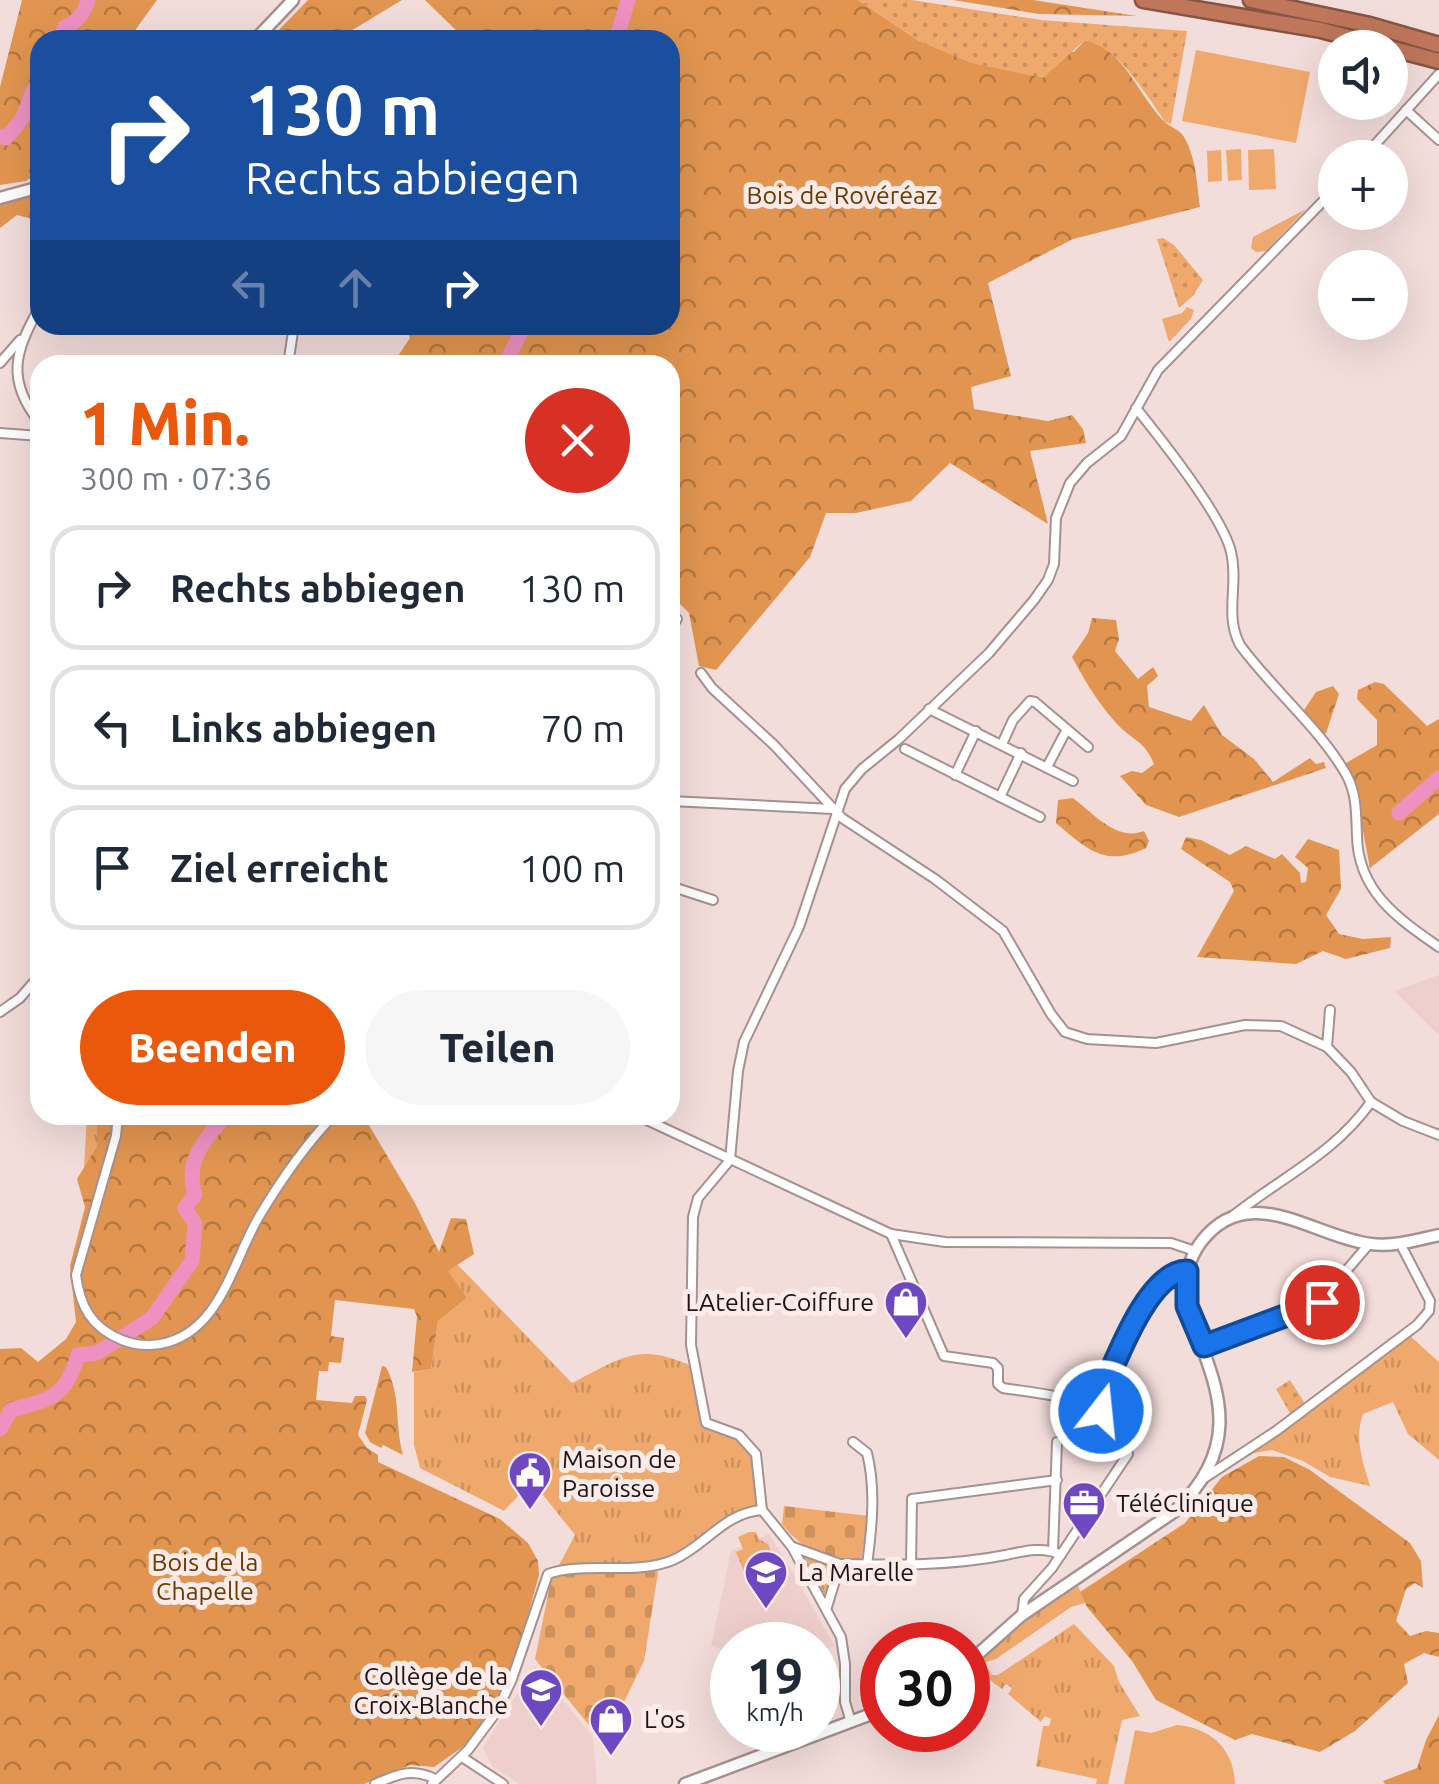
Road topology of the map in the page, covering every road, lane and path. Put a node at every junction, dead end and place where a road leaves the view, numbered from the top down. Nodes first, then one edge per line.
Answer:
1 (293, 0) edge
2 (1144, 0) edge
3 (1251, 0) edge
4 (264, 30) edge
5 (1439, 45) edge
6 (1439, 62) edge
7 (1439, 74) edge
8 (1408, 108) edge
9 (1408, 112) edge
10 (1397, 120) edge
11 (1379, 140) edge
12 (1439, 140) edge
13 (30, 190) edge
14 (0, 198) edge
15 (1318, 206) edge
16 (30, 324) edge
17 (21, 339) junction
18 (0, 363) edge
19 (1136, 408) junction
20 (30, 411) edge
21 (0, 433) edge
22 (30, 435) edge
23 (702, 673) dead end
24 (929, 709) junction
25 (1067, 729) junction
26 (976, 731) junction
27 (1002, 744) junction
28 (1088, 747) dead end
29 (905, 750) dead end
30 (1021, 754) junction
31 (1047, 767) junction
32 (955, 774) junction
33 (1074, 781) dead end
34 (1000, 797) junction
35 (680, 802) edge
36 (834, 810) junction
37 (1040, 817) dead end
38 (680, 889) edge
39 (714, 900) dead end
40 (1439, 947) edge
41 (30, 986) edge
42 (1330, 1010) dead end
43 (0, 1012) edge
44 (1327, 1047) junction
45 (1370, 1102) junction
46 (117, 1125) edge
47 (326, 1125) edge
48 (657, 1125) edge
49 (1439, 1135) edge
50 (730, 1160) junction
51 (1226, 1221) junction
52 (891, 1234) junction
53 (1439, 1235) edge
54 (1369, 1244) junction
55 (1195, 1250) junction
56 (1403, 1250) dead end
57 (1187, 1271) junction
58 (1204, 1346) junction
59 (1095, 1408) junction
60 (853, 1442) dead end
61 (1058, 1442) dead end
62 (1202, 1479) junction
63 (1057, 1480) junction
64 (762, 1510) junction
65 (792, 1546) junction
66 (1057, 1553) junction
67 (840, 1564) junction
68 (867, 1564) junction
69 (911, 1567) junction
70 (827, 1606) junction
71 (1022, 1615) junction
72 (990, 1643) edge
73 (860, 1718) edge
74 (850, 1722) junction
75 (465, 1754) junction
76 (701, 1781) edge
77 (433, 1782) edge
78 (374, 1784) edge
79 (503, 1784) edge
80 (685, 1784) edge

1 - 4 street
2 - 6 highway
3 - 5 highway
7 - 8 street
9 - 12 street
10 - 11 street
13 - 14 street
15 - 19 street
16 - 17 street
17 - 18 street
17 - 20 street
19 - 24 street
19 - 40 street
21 - 22 street
23 - 36 street
24 - 26 street
24 - 36 street
25 - 27 street
25 - 28 street
25 - 31 street
26 - 27 street
26 - 32 street
27 - 30 street
29 - 32 street
30 - 31 street
30 - 34 street
31 - 33 street
32 - 34 street
34 - 37 street
35 - 36 street
36 - 44 street
36 - 50 street
38 - 39 street
41 - 43 street
42 - 44 street
44 - 45 street
45 - 49 street
45 - 51 street
46 - 47 street
48 - 50 street
50 - 52 street
50 - 64 street
51 - 54 street
51 - 55 street
52 - 55 street
52 - 59 street
53 - 54 street
54 - 58 street
55 - 57 street
56 - 62 street
57 - 58 street
57 - 59 street
58 - 62 street
59 - 66 street
60 - 68 street
61 - 63 street
62 - 71 street
63 - 66 street
63 - 69 street
64 - 65 street
64 - 75 street
65 - 67 street
65 - 70 street
66 - 69 street
66 - 71 street
67 - 68 street
67 - 70 street
68 - 69 street
70 - 74 street
71 - 72 street
73 - 74 street
74 - 76 street
75 - 77 street
75 - 79 street
76 - 80 street
77 - 78 street

